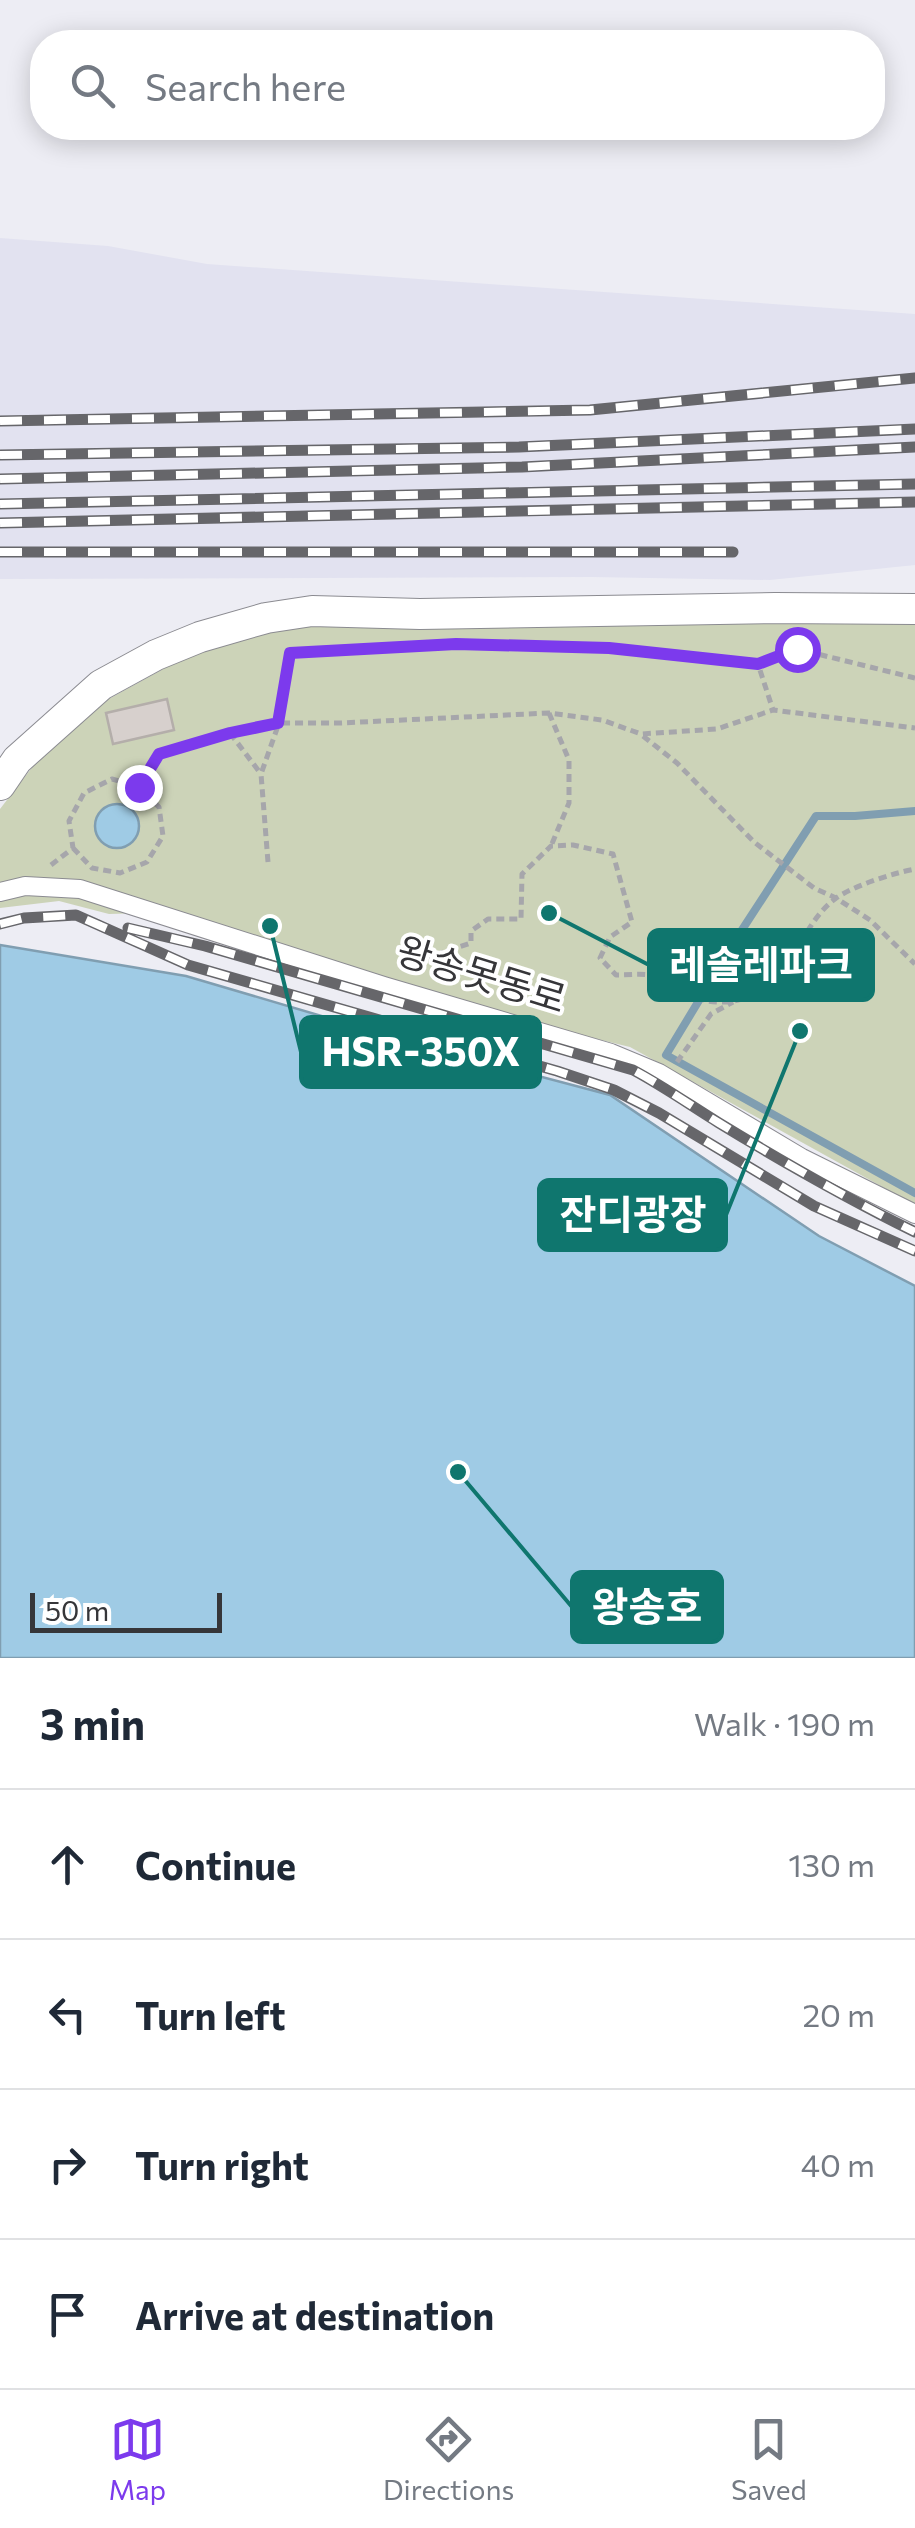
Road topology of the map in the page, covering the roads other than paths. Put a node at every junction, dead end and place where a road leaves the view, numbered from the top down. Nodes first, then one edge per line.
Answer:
1 (915, 609) edge
2 (0, 785) edge
3 (0, 892) edge
4 (915, 1214) edge

1 - 2 street
3 - 4 street, 왕송못동로

